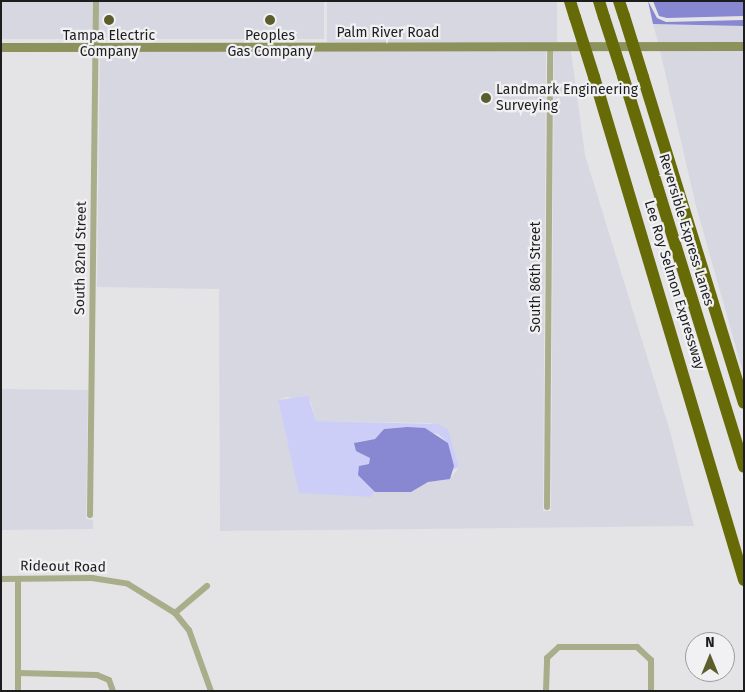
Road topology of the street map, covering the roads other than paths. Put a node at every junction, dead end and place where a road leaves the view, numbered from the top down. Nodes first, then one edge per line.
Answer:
1 (96, 1) edge
2 (570, 1) edge
3 (599, 1) edge
4 (619, 1) edge
5 (744, 46) edge
6 (1, 47) edge
7 (96, 47) junction
8 (550, 47) junction
9 (744, 403) edge
10 (744, 467) edge
11 (547, 507) dead end
12 (90, 515) dead end
13 (1, 579) edge
14 (18, 579) junction
15 (744, 580) edge
16 (207, 586) dead end
17 (175, 613) junction
18 (18, 673) junction
19 (18, 691) edge
20 (113, 691) edge
21 (211, 691) edge
22 (546, 691) edge
23 (651, 691) edge

1 - 7 street, South 82nd Street
2 - 15 highway, Lee Roy Selmon Expressway, bridge
3 - 10 highway, Reversible Express Lanes, bridge
4 - 9 highway, bridge
5 - 8 street, Palm River Road
6 - 7 street, Palm River Road
7 - 8 street, Palm River Road
7 - 12 street, South 82nd Street
8 - 11 street, South 86th Street
13 - 14 street, Rideout Road
14 - 17 street, Rideout Road
14 - 18 street
16 - 17 street
17 - 21 street
18 - 19 street
18 - 20 street
22 - 23 street

